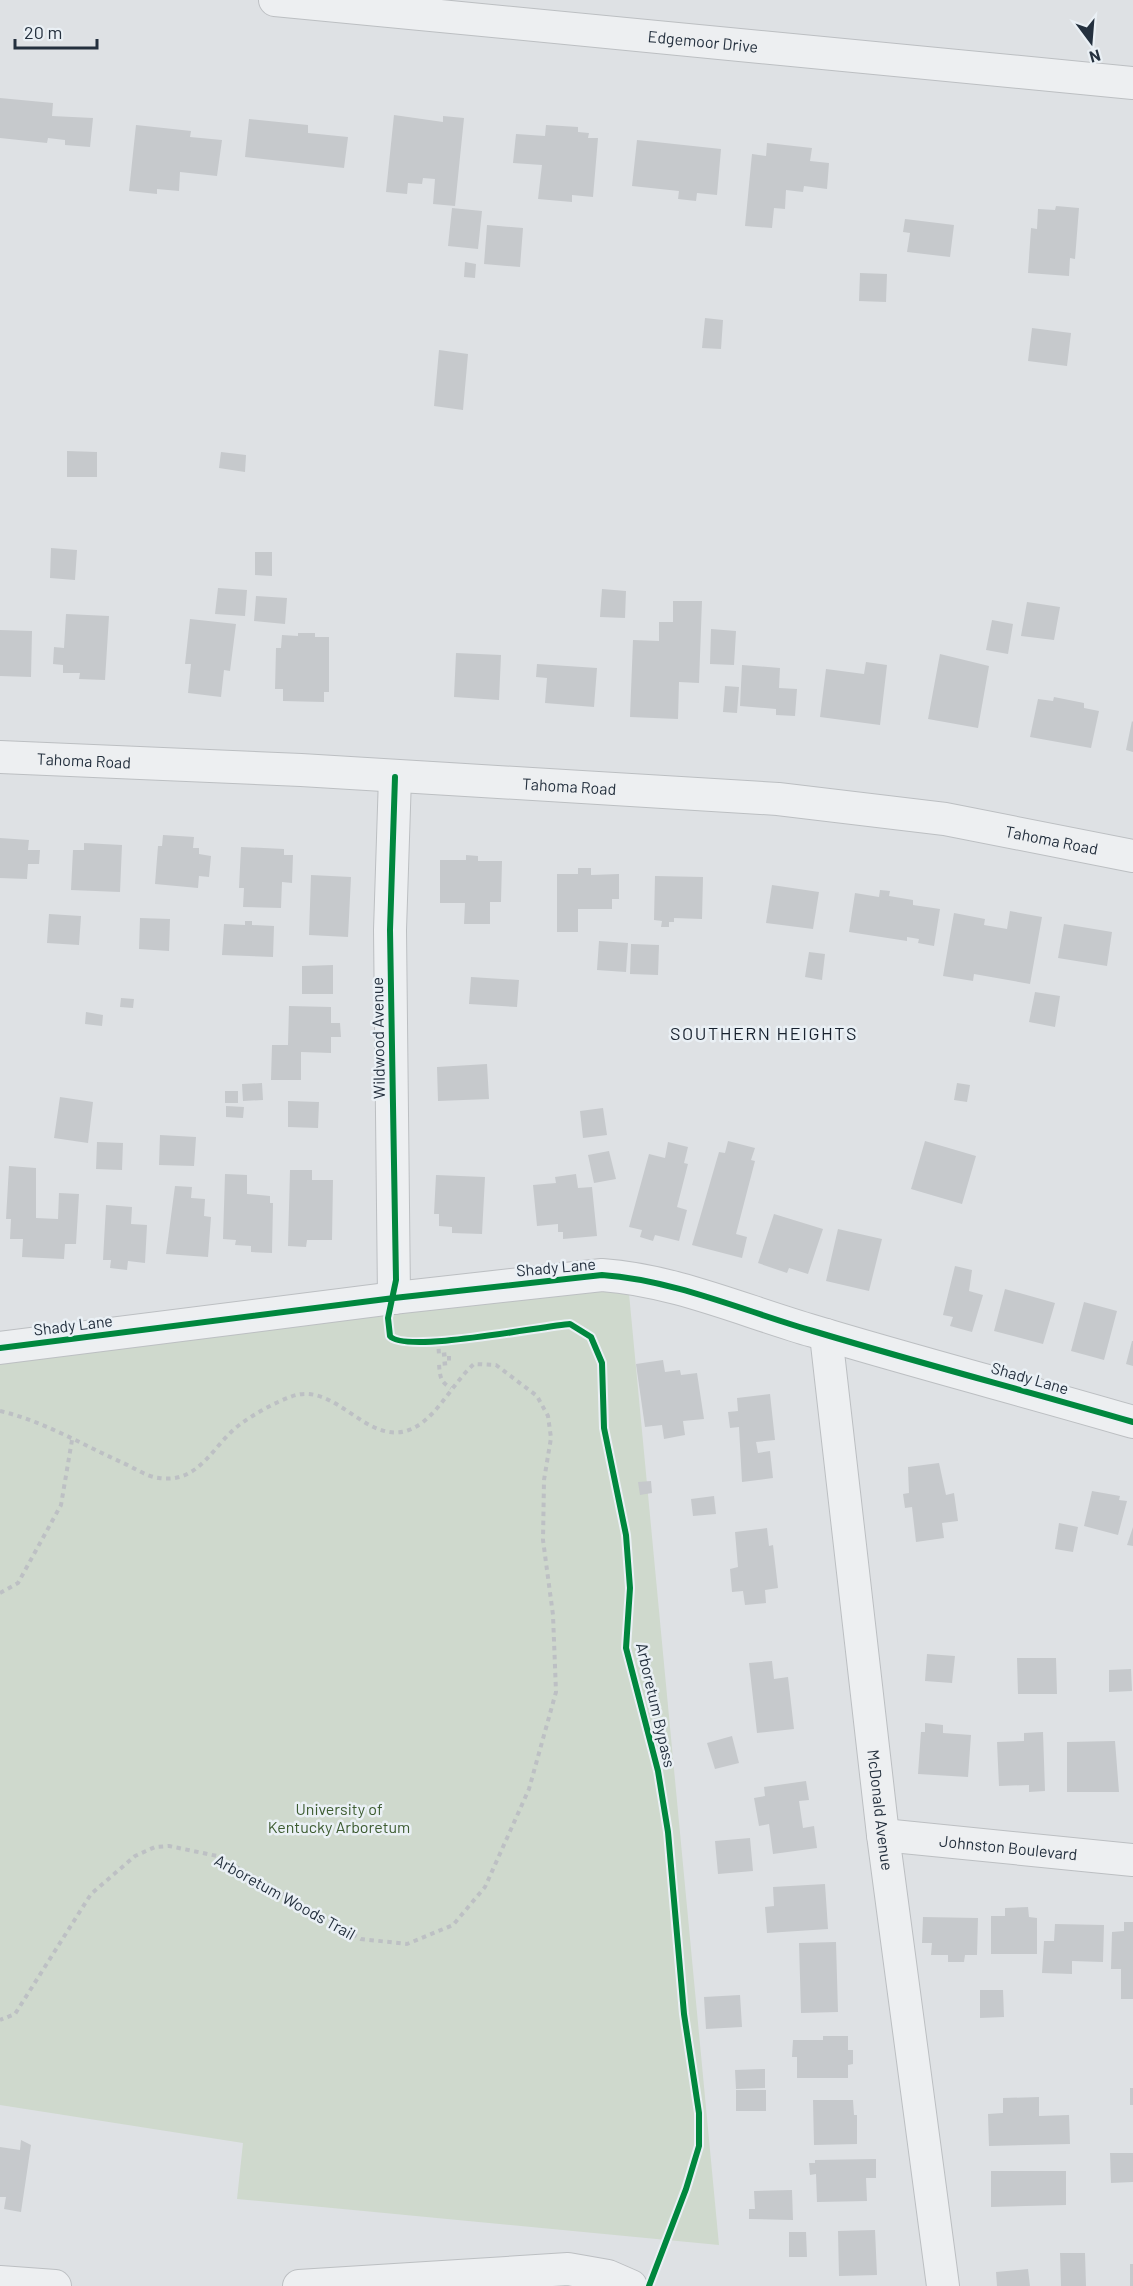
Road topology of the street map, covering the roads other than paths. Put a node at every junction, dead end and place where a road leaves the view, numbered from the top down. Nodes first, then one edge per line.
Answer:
1 (275, 0) edge
2 (1133, 83) edge
3 (0, 757) edge
4 (395, 777) junction
5 (1133, 856) edge
6 (394, 1298) junction
7 (826, 1335) junction
8 (0, 1348) edge
9 (1133, 1422) edge
10 (883, 1835) junction
11 (1133, 1860) edge
12 (0, 2282) edge
13 (55, 2286) edge
14 (299, 2286) edge
15 (631, 2286) edge
16 (943, 2286) edge

1 - 2 street, Edgemoor Drive
3 - 4 street, Tahoma Road
4 - 5 street, Tahoma Road
4 - 6 street, Wildwood Avenue
6 - 7 street, Shady Lane
6 - 8 street, Shady Lane
7 - 9 street, Shady Lane
7 - 10 street, McDonald Avenue
10 - 11 street, Johnston Boulevard
10 - 16 street, McDonald Avenue
12 - 13 street
14 - 15 street

